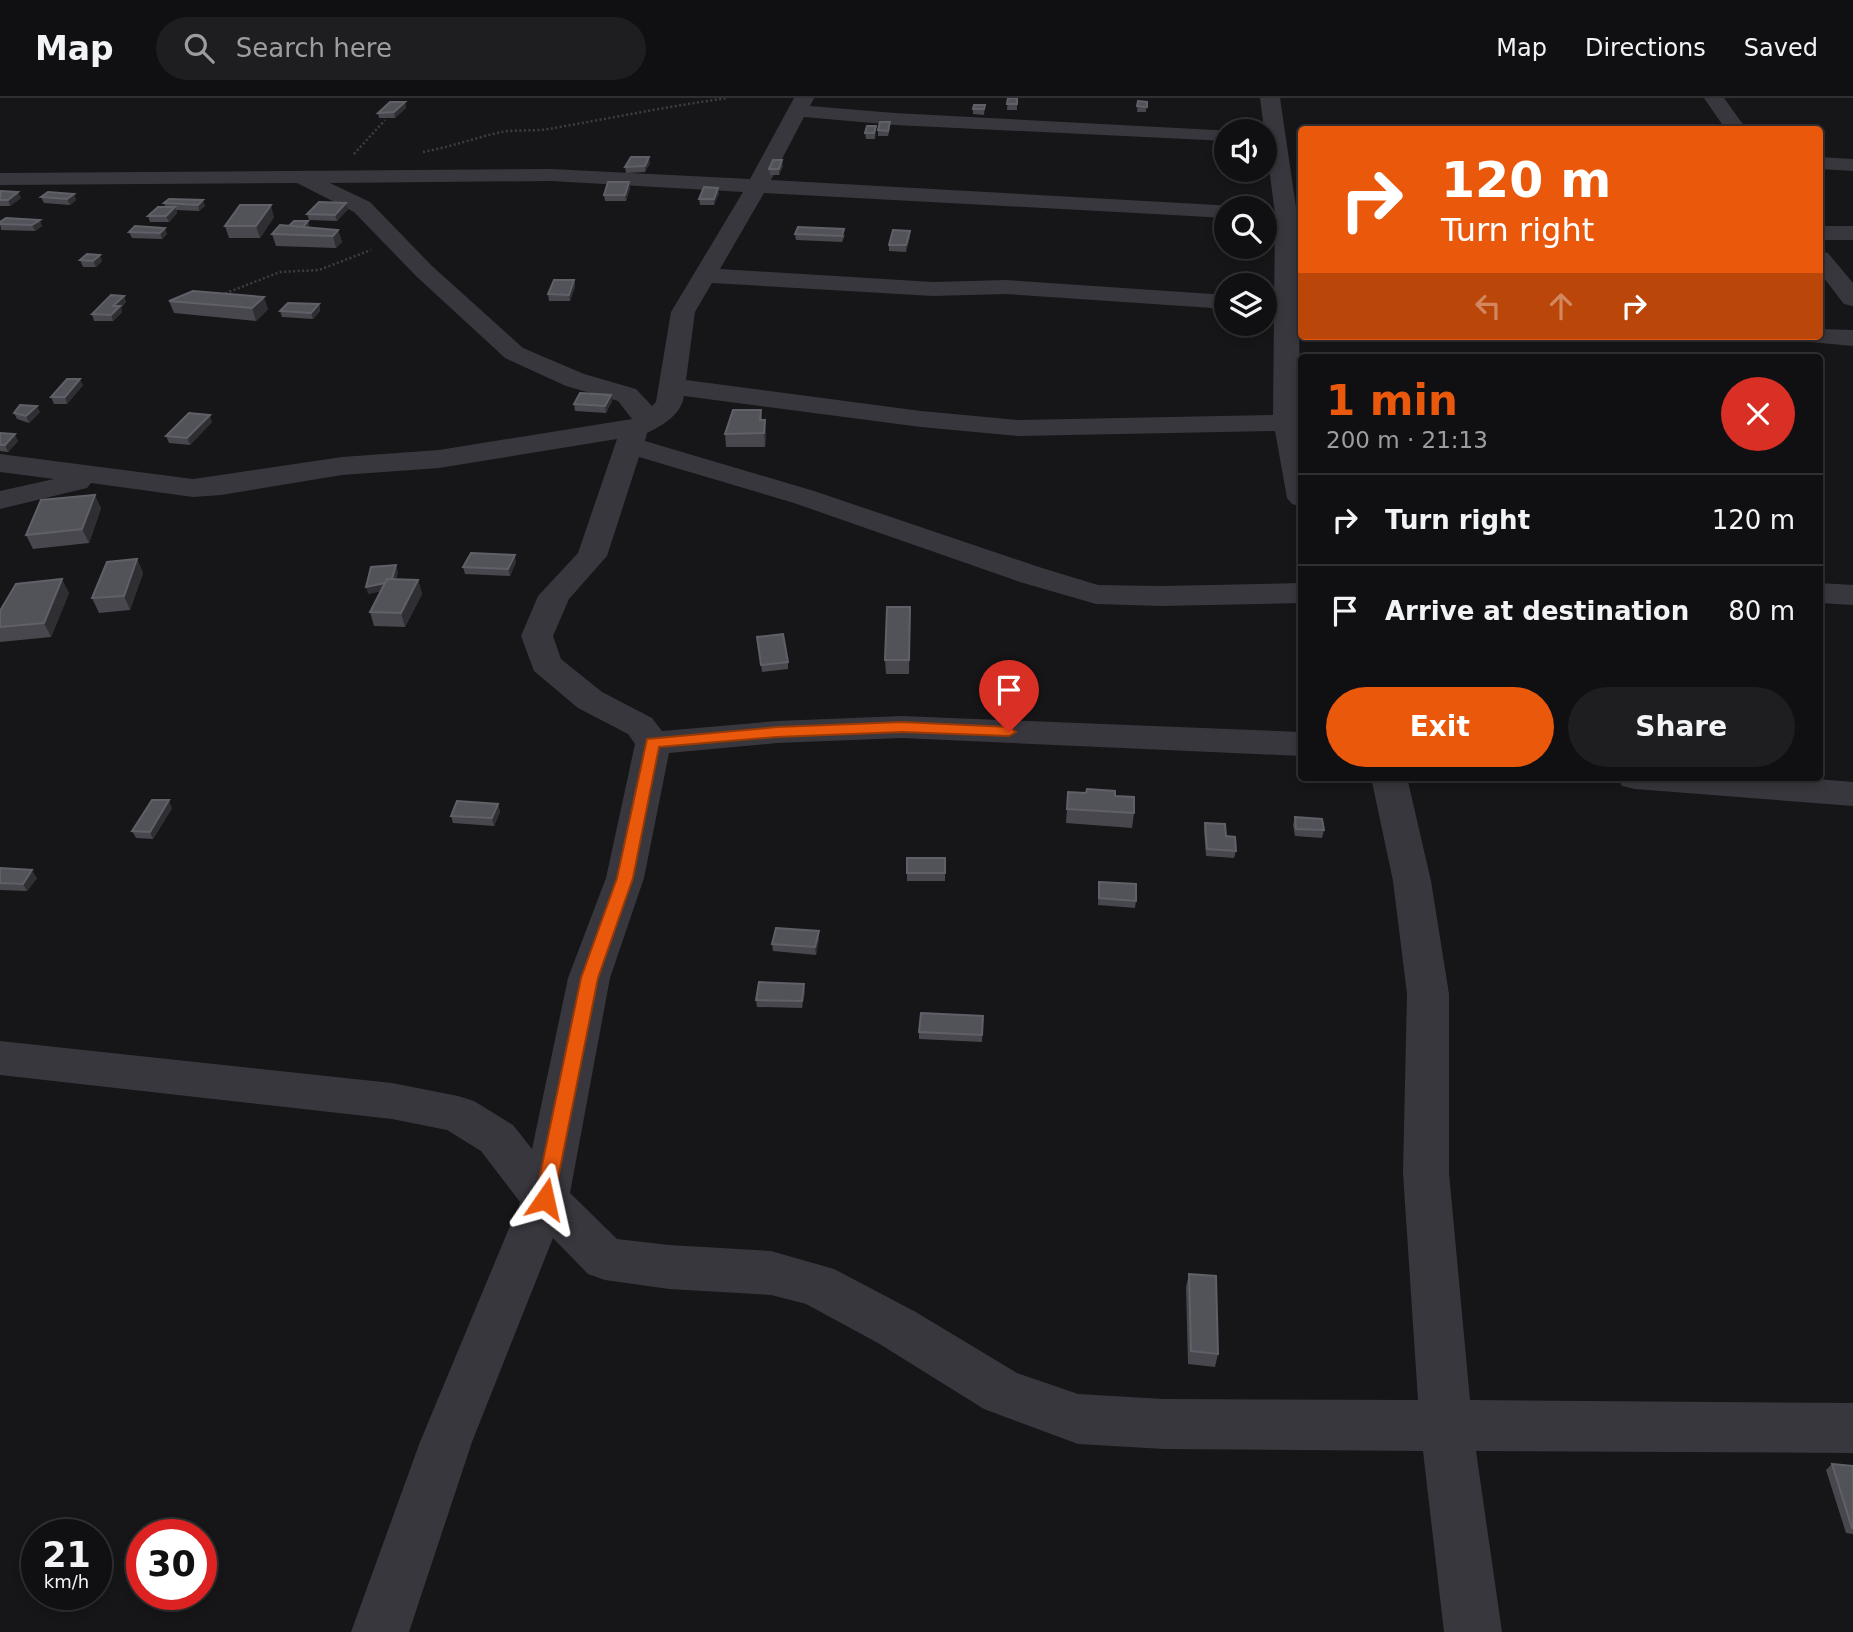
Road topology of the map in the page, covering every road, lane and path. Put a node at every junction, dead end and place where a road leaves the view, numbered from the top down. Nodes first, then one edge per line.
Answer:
1 (728, 98) edge
2 (1270, 98) edge
3 (1714, 98) edge
4 (802, 104) edge
5 (1271, 119) edge
6 (1734, 126) edge
7 (1214, 134) edge
8 (1277, 139) edge
9 (1298, 140) edge
10 (420, 153) dead end
11 (1823, 163) edge
12 (1853, 165) edge
13 (1277, 174) edge
14 (297, 175) junction
15 (0, 179) edge
16 (759, 185) junction
17 (1214, 210) edge
18 (1284, 214) edge
19 (1823, 233) edge
20 (1853, 233) edge
21 (396, 242) junction
22 (1823, 262) edge
23 (704, 275) junction
24 (214, 297) edge
25 (1853, 299) edge
26 (1214, 301) edge
27 (1285, 308) edge
28 (1823, 337) edge
29 (1853, 338) edge
30 (672, 386) junction
31 (1287, 423) junction
32 (638, 432) junction
33 (0, 463) edge
34 (1298, 474) edge
35 (138, 480) junction
36 (0, 500) edge
37 (1298, 593) edge
38 (1823, 593) edge
39 (1853, 595) edge
40 (653, 743) junction
41 (1298, 744) edge
42 (1390, 781) edge
43 (1687, 781) edge
44 (1853, 794) edge
45 (0, 1058) edge
46 (545, 1199) junction
47 (1446, 1427) junction
48 (1853, 1428) edge
49 (380, 1632) edge
50 (1473, 1632) edge

1 - 10 path
2 - 5 street
3 - 6 street
4 - 7 street
4 - 16 street
8 - 9 street
11 - 12 street
13 - 18 street
14 - 15 street
14 - 16 street
14 - 21 street
16 - 17 street
16 - 23 street
18 - 27 street
19 - 20 street
21 - 24 path
21 - 32 street
22 - 25 street
23 - 26 street
23 - 30 street
27 - 31 street
28 - 29 street
30 - 31 street
30 - 32 street
31 - 34 street
32 - 35 street
32 - 37 street
32 - 40 street
33 - 35 street
35 - 36 street
38 - 39 street
40 - 41 street
40 - 46 street
42 - 47 street
43 - 44 street
45 - 46 street
46 - 47 street
46 - 49 street
47 - 48 street
47 - 50 street

